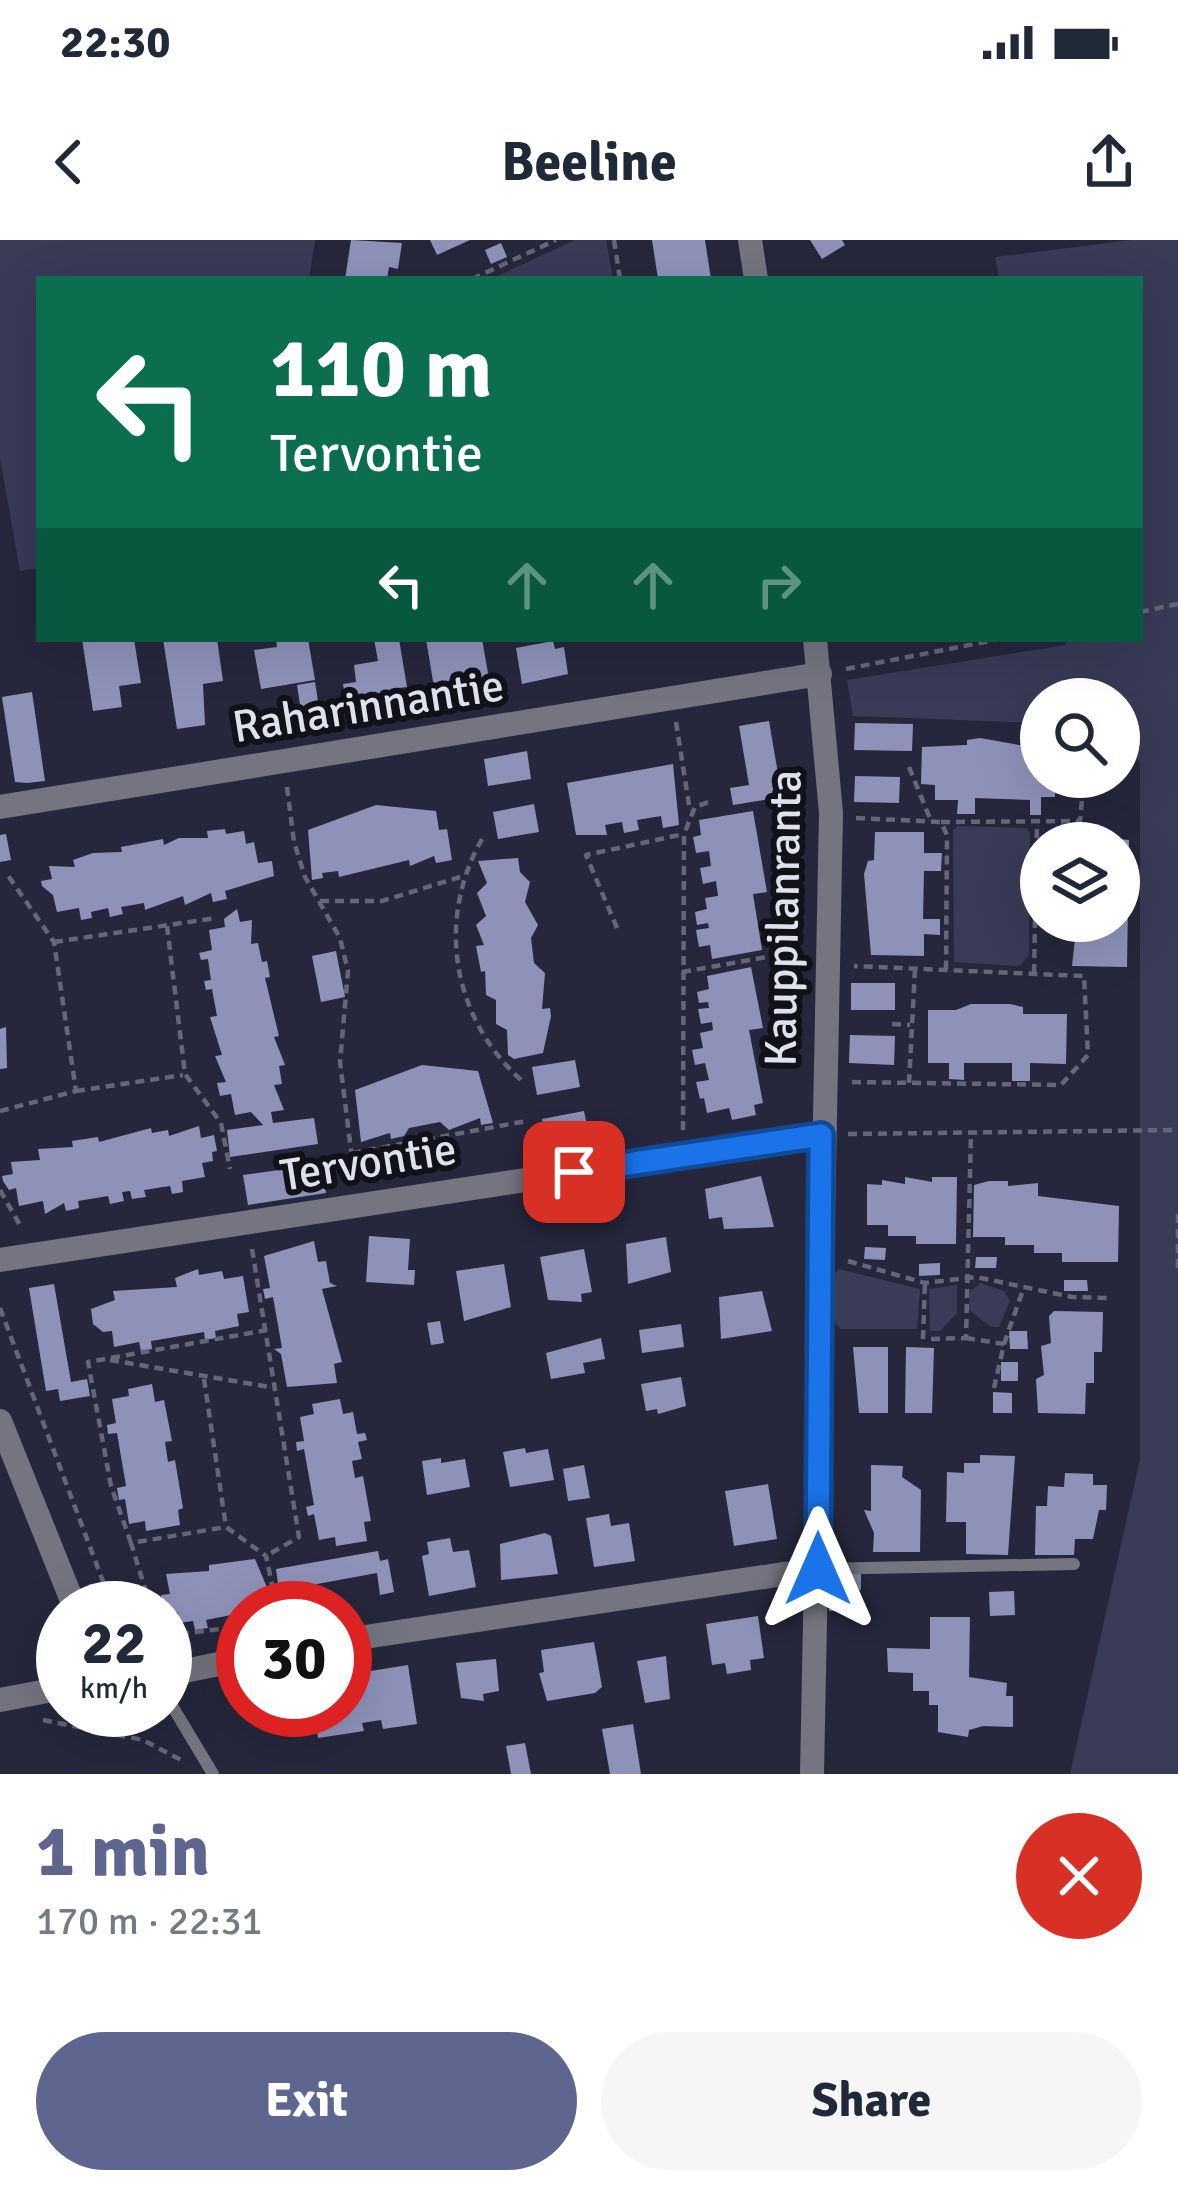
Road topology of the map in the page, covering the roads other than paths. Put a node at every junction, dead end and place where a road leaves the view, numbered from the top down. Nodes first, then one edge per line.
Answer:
1 (750, 240) edge
2 (756, 276) edge
3 (815, 642) edge
4 (820, 674) junction
5 (0, 807) edge
6 (821, 1135) junction
7 (0, 1260) edge
8 (0, 1421) edge
9 (1074, 1564) dead end
10 (818, 1569) junction
11 (64, 1581) edge
12 (372, 1636) edge
13 (36, 1693) edge
14 (0, 1700) edge
15 (191, 1737) edge
16 (213, 1774) edge
17 (812, 1774) edge

1 - 2 street
3 - 4 street, Kauppilanranta
4 - 5 street, Raharinnantie
4 - 6 street, Kauppilanranta
6 - 7 street, Tervontie
6 - 10 street, Kauppilanranta
8 - 11 street
9 - 10 lane
10 - 12 street
10 - 17 street, Kauppilanranta
13 - 14 street
15 - 16 lane

